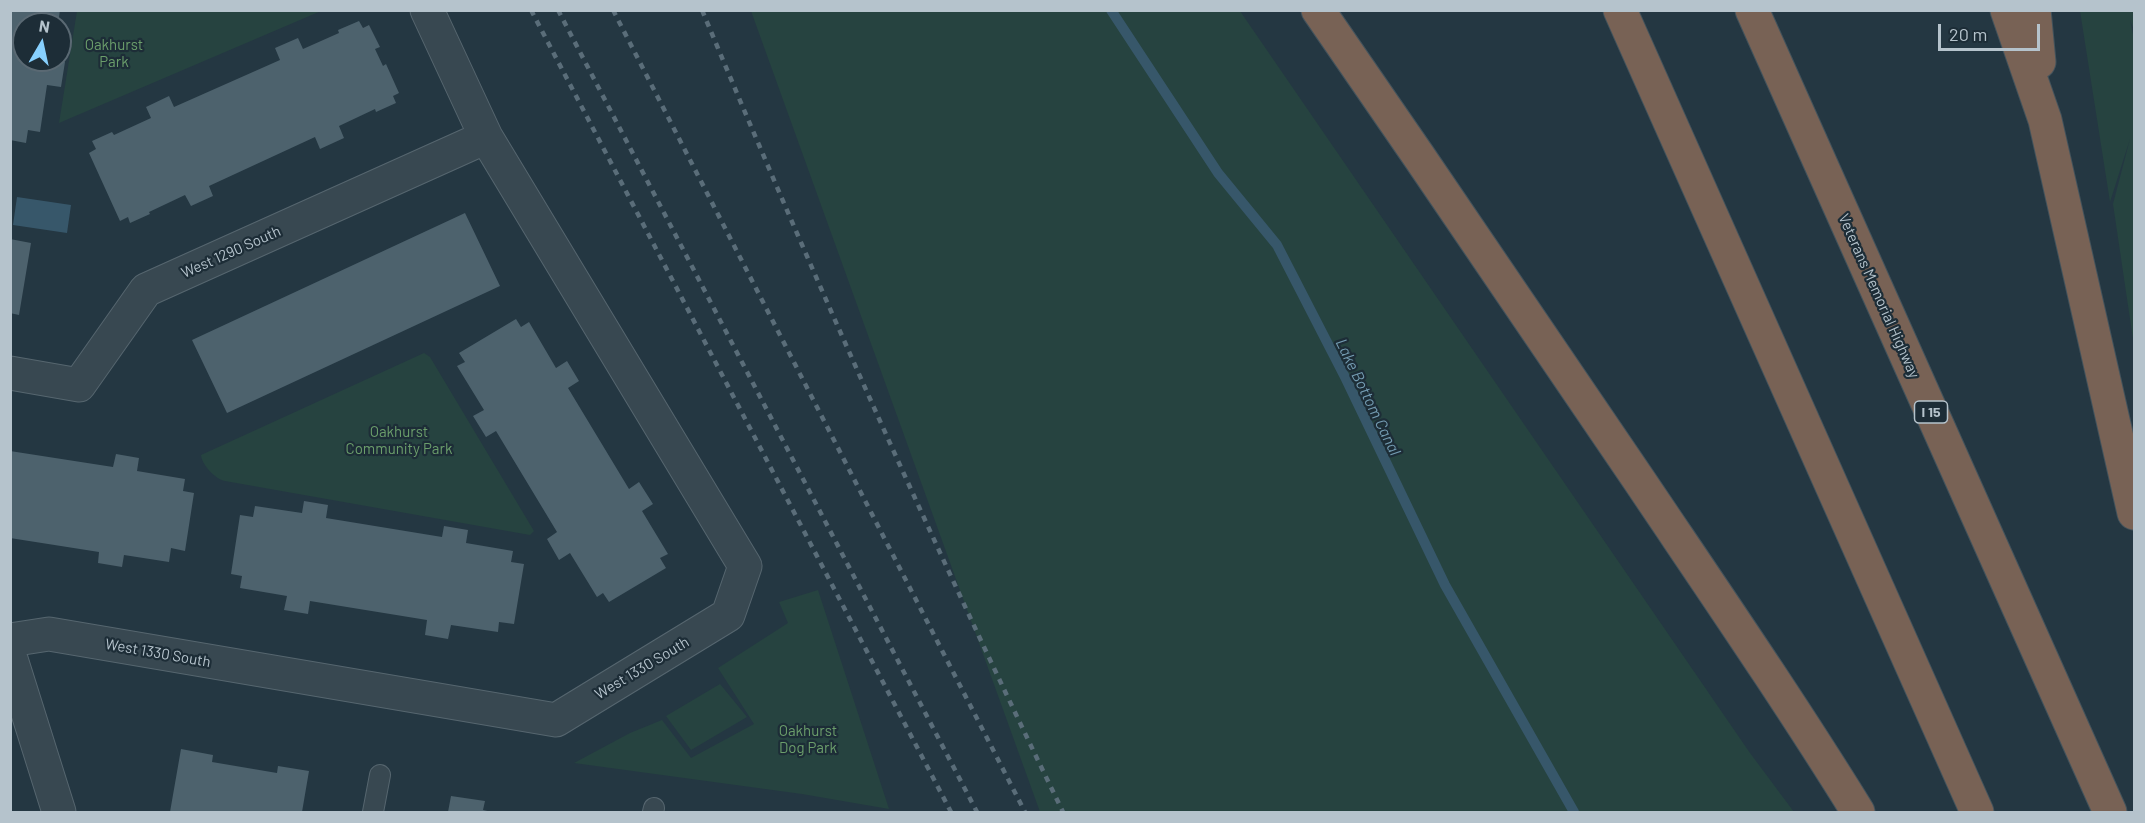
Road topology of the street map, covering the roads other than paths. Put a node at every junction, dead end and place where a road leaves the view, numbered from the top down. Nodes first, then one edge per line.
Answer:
1 (427, 10) edge
2 (1318, 10) edge
3 (1620, 10) edge
4 (1752, 10) edge
5 (2007, 10) edge
6 (2034, 10) edge
7 (2045, 120) junction
8 (486, 137) junction
9 (10, 373) edge
10 (2134, 513) edge
11 (10, 640) edge
12 (10, 656) edge
13 (380, 775) dead end
14 (59, 813) edge
15 (373, 813) edge
16 (1858, 813) edge
17 (1977, 813) edge
18 (2110, 813) edge

1 - 8 street
2 - 16 highway
3 - 17 highway
4 - 18 highway, Veterans Memorial Highway / I 15
5 - 7 highway
6 - 7 highway
7 - 10 highway
8 - 9 street, West 1290 South
8 - 11 street, West 1330 South
12 - 14 street
13 - 15 lane

